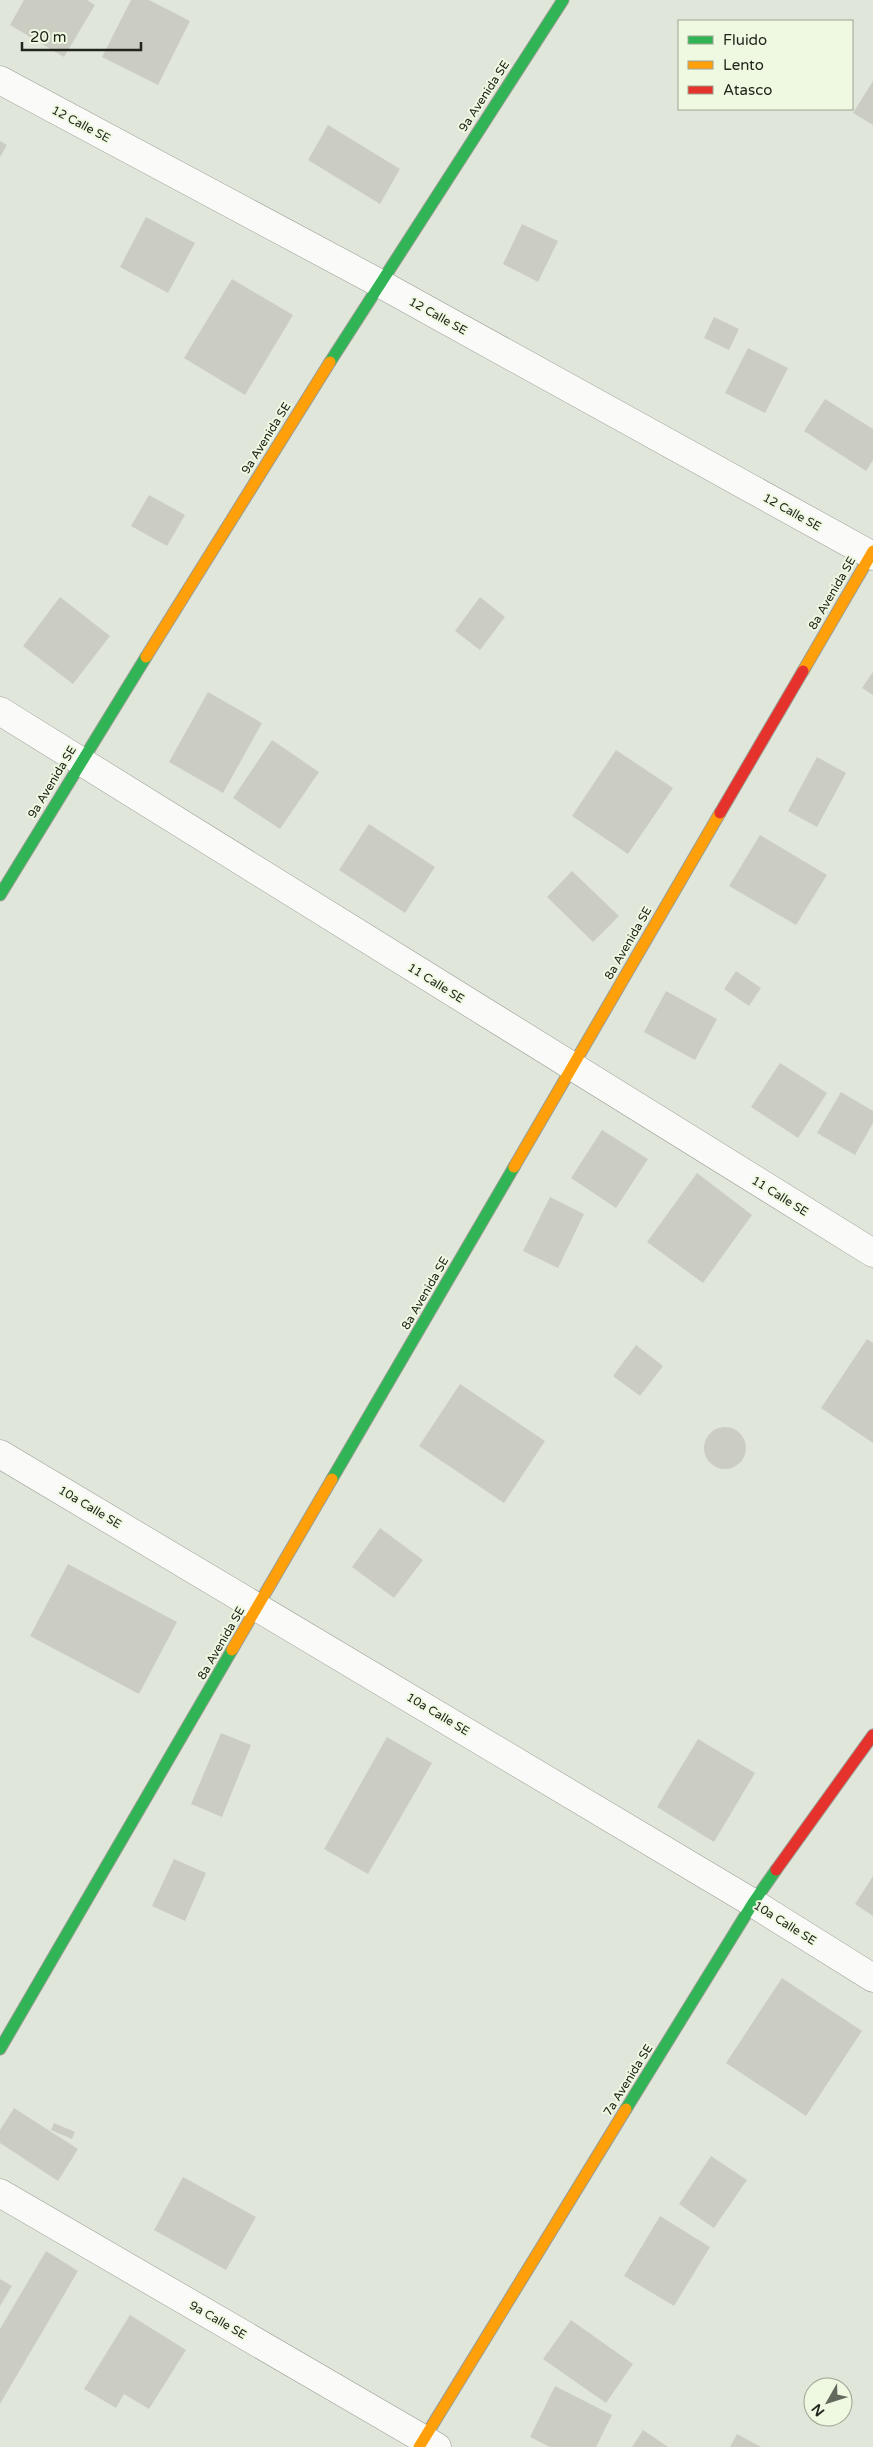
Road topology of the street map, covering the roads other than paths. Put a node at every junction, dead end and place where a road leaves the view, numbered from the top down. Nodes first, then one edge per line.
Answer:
1 (564, 0) edge
2 (0, 80) edge
3 (379, 283) junction
4 (872, 554) edge
5 (0, 711) edge
6 (80, 761) junction
7 (0, 895) edge
8 (572, 1067) junction
9 (873, 1253) edge
10 (0, 1454) edge
11 (258, 1606) junction
12 (873, 1735) edge
13 (753, 1903) junction
14 (873, 1978) edge
15 (0, 2049) edge
16 (0, 2193) edge
17 (426, 2444) edge

1 - 3 street, 9a Avenida SE
2 - 3 street, 12 Calle SE
3 - 4 street, 12 Calle SE
3 - 6 street, 9a Avenida SE
4 - 8 street, 8a Avenida SE
5 - 6 street, 11 Calle SE
6 - 7 street, 9a Avenida SE
6 - 8 street, 11 Calle SE
8 - 9 street, 11 Calle SE
8 - 11 street, 8a Avenida SE
10 - 11 street, 10a Calle SE
11 - 13 street, 10a Calle SE
11 - 15 street, 8a Avenida SE
12 - 13 street, 7a Avenida SE
13 - 14 street, 10a Calle SE
13 - 17 street, 7a Avenida SE
16 - 17 street, 9a Calle SE

